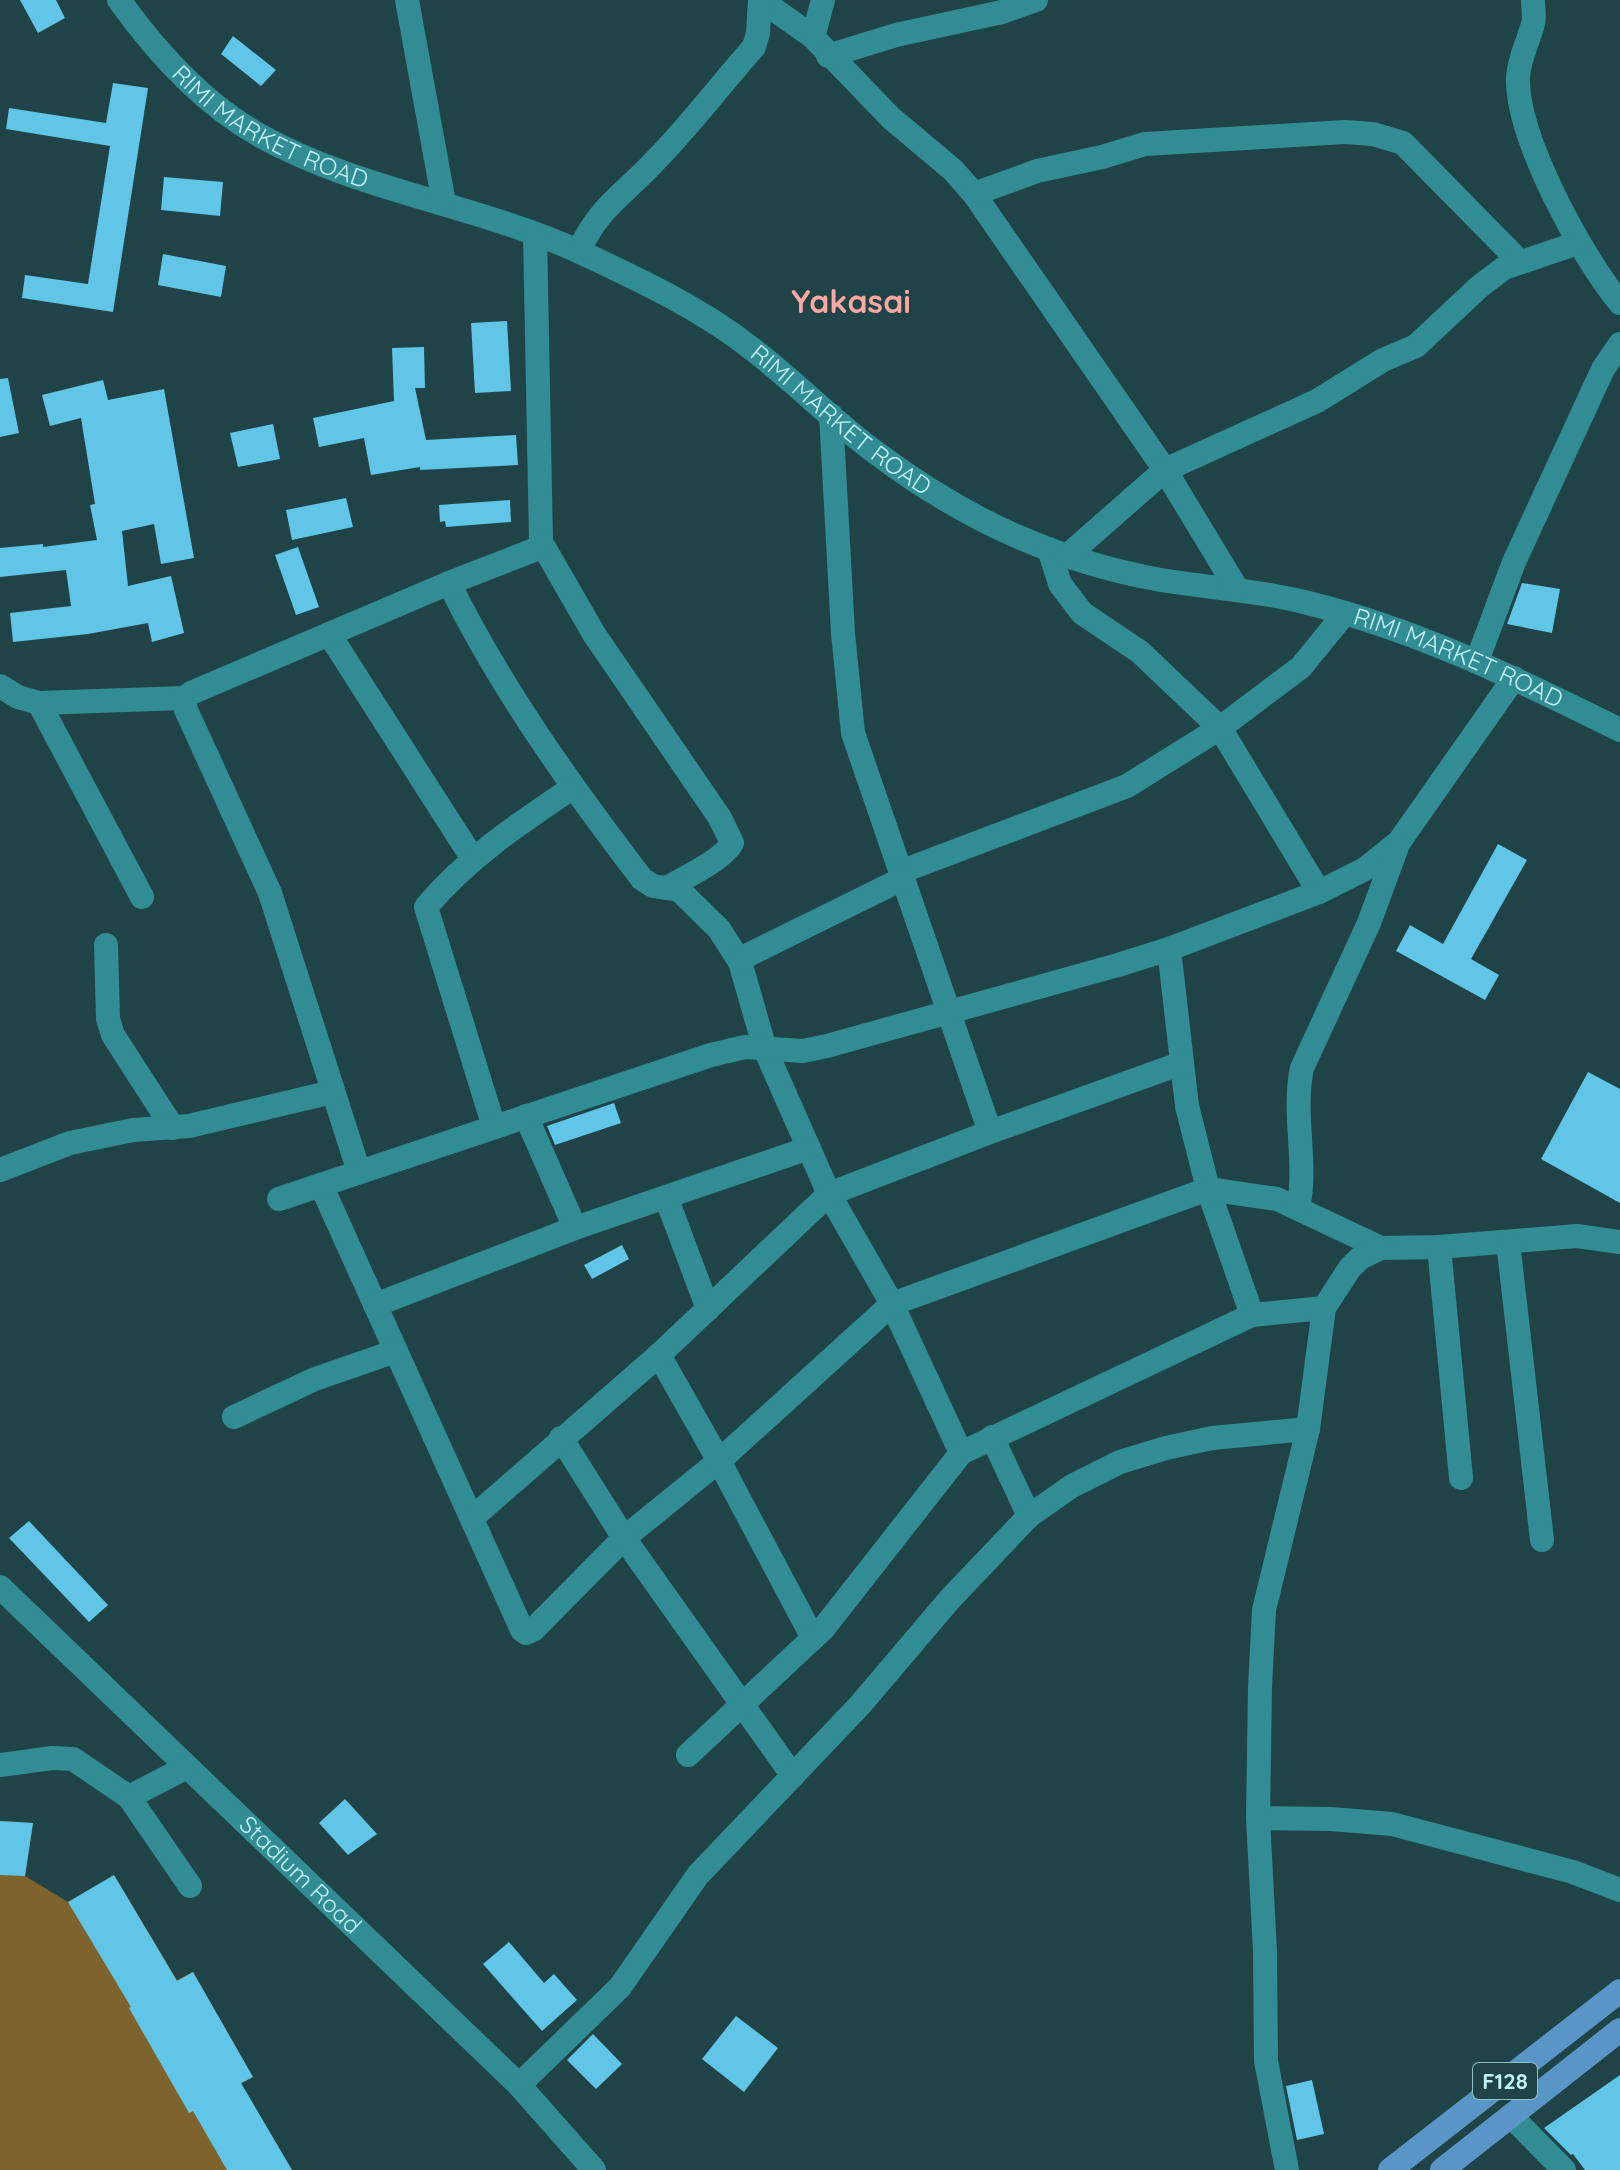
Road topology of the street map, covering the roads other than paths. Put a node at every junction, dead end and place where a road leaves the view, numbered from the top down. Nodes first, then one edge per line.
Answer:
1 (119, 0) edge
2 (407, 0) edge
3 (760, 0) edge
4 (823, 0) edge
5 (1036, 0) edge
6 (1533, 0) edge
7 (820, 46) junction
8 (974, 194) junction
9 (444, 203) junction
10 (535, 234) junction
11 (1578, 243) junction
12 (579, 251) junction
13 (1520, 262) junction
14 (1620, 303) edge
15 (1620, 344) edge
16 (831, 415) junction
17 (1165, 470) junction
18 (541, 542) junction
19 (1058, 553) junction
20 (449, 583) junction
21 (1237, 589) junction
22 (1345, 613) junction
23 (329, 634) junction
24 (1477, 661) junction
25 (1514, 678) junction
26 (184, 698) junction
27 (14, 699) edge
28 (1220, 728) junction
29 (1620, 730) edge
30 (572, 788) junction
31 (1399, 842) junction
32 (473, 859) junction
33 (901, 876) junction
34 (667, 888) junction
35 (1319, 892) junction
36 (142, 897) dead end
37 (106, 945) dead end
38 (1169, 949) junction
39 (740, 962) junction
40 (948, 1013) junction
41 (765, 1049) junction
42 (1182, 1063) junction
43 (332, 1092) junction
44 (526, 1116) junction
45 (494, 1127) junction
46 (173, 1128) junction
47 (990, 1132) junction
48 (809, 1148) junction
49 (0, 1170) edge
50 (359, 1172) junction
51 (321, 1185) junction
52 (1208, 1189) junction
53 (829, 1194) junction
54 (666, 1197) junction
55 (279, 1199) dead end
56 (1298, 1208) junction
57 (575, 1228) junction
58 (1508, 1242) junction
59 (1620, 1242) edge
60 (1439, 1247) junction
61 (1381, 1248) junction
62 (892, 1304) junction
63 (375, 1305) junction
64 (1324, 1308) junction
65 (708, 1309) junction
66 (1252, 1315) junction
67 (396, 1351) junction
68 (659, 1355) junction
69 (234, 1417) dead end
70 (1308, 1429) junction
71 (992, 1437) junction
72 (561, 1438) junction
73 (961, 1453) junction
74 (719, 1461) junction
75 (1461, 1478) dead end
76 (1029, 1516) junction
77 (472, 1518) junction
78 (624, 1538) junction
79 (1542, 1540) dead end
80 (0, 1587) edge
81 (813, 1638) junction
82 (742, 1704) junction
83 (688, 1755) dead end
84 (0, 1765) edge
85 (187, 1767) junction
86 (793, 1776) junction
87 (129, 1797) junction
88 (1258, 1818) junction
89 (190, 1886) dead end
90 (1620, 1890) edge
91 (1620, 1991) edge
92 (1620, 2030) edge
93 (1562, 2036) junction
94 (1580, 2062) junction
95 (519, 2085) junction
96 (1511, 2116) junction
97 (594, 2170) edge
98 (1287, 2170) edge
99 (1390, 2170) edge
100 (1442, 2170) edge
101 (1564, 2170) edge

1 - 9 street, RIMI MARKET ROAD
2 - 9 street
3 - 7 street
3 - 12 street
4 - 7 street
5 - 7 street
6 - 11 street
7 - 8 street
8 - 13 street
8 - 17 street
9 - 10 street, RIMI MARKET ROAD
10 - 12 street, RIMI MARKET ROAD
10 - 18 street
11 - 13 street
11 - 14 street
12 - 16 street, RIMI MARKET ROAD
13 - 17 street
15 - 24 street
16 - 19 street, RIMI MARKET ROAD
16 - 33 street
17 - 19 street
17 - 21 street
18 - 20 street
18 - 34 street
19 - 21 street, RIMI MARKET ROAD
19 - 28 street
20 - 23 street
20 - 30 street
21 - 22 street, RIMI MARKET ROAD
22 - 24 street, RIMI MARKET ROAD
22 - 28 street
23 - 26 street
23 - 32 street
24 - 25 street, RIMI MARKET ROAD
25 - 29 street, RIMI MARKET ROAD
25 - 31 street
26 - 27 street
26 - 43 street
27 - 36 street
28 - 33 street
28 - 35 street
30 - 32 street
30 - 34 street
31 - 35 street
31 - 56 street
32 - 45 street
33 - 39 street
33 - 40 street
34 - 39 street
35 - 38 street
37 - 46 street
38 - 40 street
38 - 42 street
39 - 41 street
40 - 41 street
40 - 47 street
41 - 44 street
41 - 48 street
42 - 47 street
42 - 52 street
43 - 46 street
43 - 50 street
44 - 45 street
44 - 57 street
45 - 50 street
46 - 49 street
47 - 53 street
48 - 53 street
48 - 54 street
50 - 51 street
51 - 55 street
51 - 63 street
52 - 56 street
52 - 62 street
52 - 66 street
53 - 62 street
53 - 65 street
54 - 57 street
54 - 65 street
56 - 61 street
57 - 63 street
58 - 59 street
58 - 60 street
58 - 79 street
60 - 61 street
60 - 75 street
61 - 64 street
62 - 73 street
62 - 74 street
63 - 67 street
64 - 66 street
64 - 70 street
65 - 68 street
66 - 71 street
67 - 69 street
67 - 77 street
68 - 72 street
68 - 74 street
70 - 76 street
70 - 88 street
71 - 73 street
71 - 76 street
72 - 77 street
72 - 78 street
73 - 81 street
74 - 78 street
74 - 81 street
76 - 86 street
77 - 78 street
78 - 82 street
80 - 85 street, Stadium Road
81 - 82 street
82 - 83 street
82 - 86 street
84 - 87 street
85 - 87 street
85 - 95 street, Stadium Road
86 - 95 street
87 - 89 street
88 - 90 street
88 - 98 street
91 - 93 main road, F128
92 - 94 main road, F128
93 - 94 main road
93 - 99 main road, F128
94 - 96 main road, F128
95 - 97 street, Stadium Road
96 - 100 main road, F128
96 - 101 street

